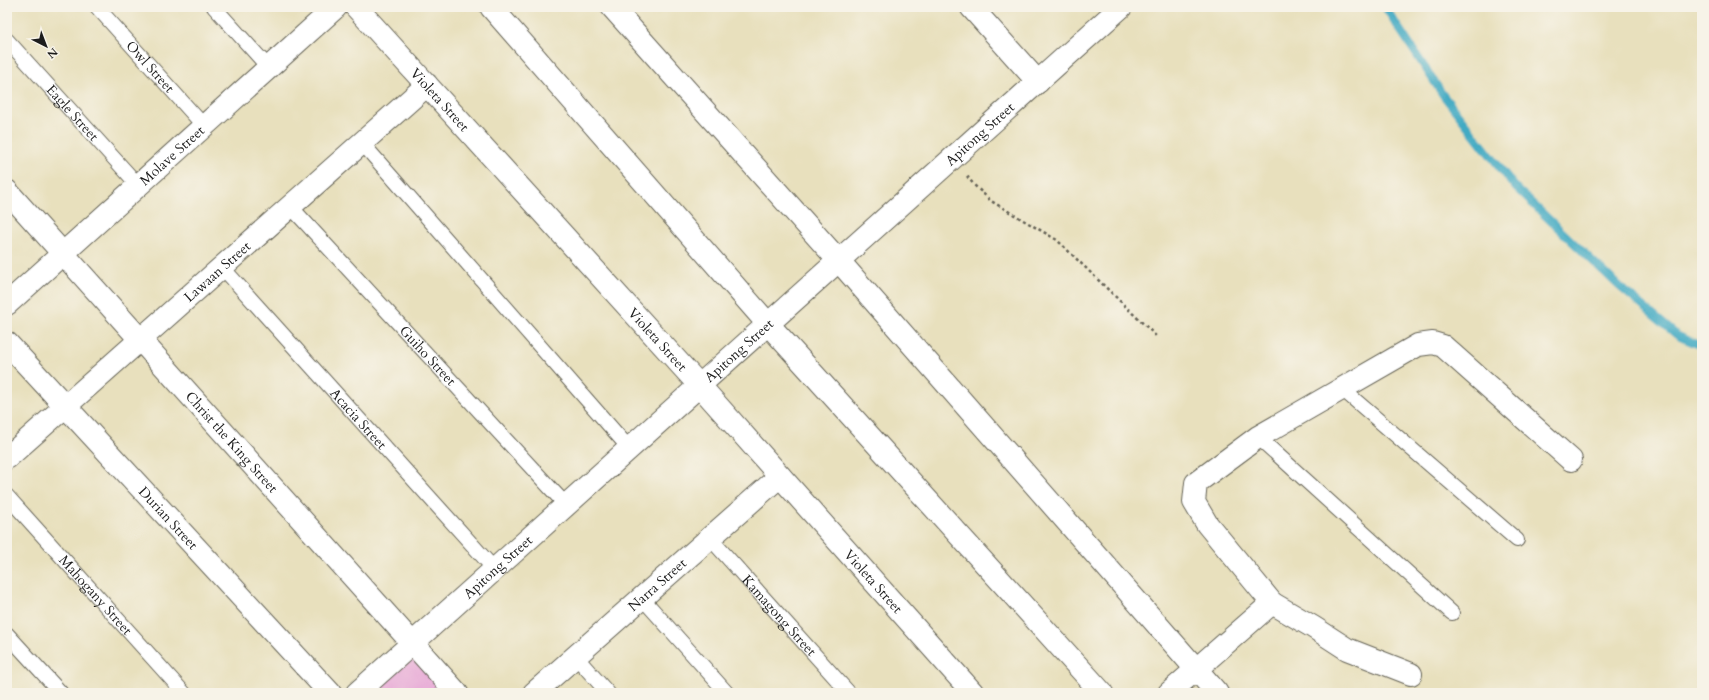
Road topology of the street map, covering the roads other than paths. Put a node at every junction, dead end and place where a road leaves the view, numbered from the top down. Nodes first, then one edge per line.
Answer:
1 (97, 7) edge
2 (214, 7) edge
3 (336, 7) edge
4 (356, 7) edge
5 (491, 7) edge
6 (612, 7) edge
7 (971, 7) edge
8 (1121, 7) edge
9 (7, 40) edge
10 (269, 68) junction
11 (1038, 82) junction
12 (427, 85) junction
13 (204, 126) junction
14 (362, 143) junction
15 (138, 185) junction
16 (7, 191) edge
17 (291, 206) junction
18 (63, 253) junction
19 (839, 261) junction
20 (222, 268) junction
21 (7, 304) edge
22 (768, 324) junction
23 (140, 339) junction
24 (7, 343) edge
25 (700, 386) junction
26 (1341, 388) junction
27 (64, 406) junction
28 (1258, 437) junction
29 (629, 448) junction
30 (7, 458) edge
31 (1570, 460) dead end
32 (780, 476) junction
33 (7, 496) edge
34 (566, 505) junction
35 (710, 538) junction
36 (1516, 540) dead end
37 (495, 570) junction
38 (642, 598) junction
39 (1272, 603) junction
40 (1452, 612) dead end
41 (7, 634) edge
42 (413, 644) junction
43 (576, 657) junction
44 (1195, 670) junction
45 (1411, 674) dead end
46 (61, 693) edge
47 (184, 693) edge
48 (330, 693) edge
49 (357, 693) edge
50 (457, 693) edge
51 (534, 693) edge
52 (608, 693) edge
53 (727, 693) edge
54 (849, 693) edge
55 (973, 693) edge
56 (1102, 693) edge
57 (1169, 693) edge
58 (1217, 693) edge

1 - 13 lane, Owl Street
2 - 10 lane
3 - 10 street, Molave Street
4 - 12 street, Violeta Street
5 - 22 street
6 - 19 street
7 - 11 street
8 - 11 street, Apitong Street
9 - 15 lane, Eagle Street
10 - 13 street, Molave Street
11 - 19 street, Apitong Street
12 - 14 street, Lawaan Street
12 - 25 street, Violeta Street
13 - 15 street, Molave Street
14 - 17 street, Lawaan Street
14 - 29 lane
15 - 18 street, Molave Street
16 - 18 street, Christ the King Street
17 - 20 street, Lawaan Street
17 - 34 lane, Guiho Street
18 - 21 street, Molave Street
18 - 23 street, Christ the King Street
19 - 22 street, Apitong Street
19 - 44 street
20 - 23 street, Lawaan Street
20 - 37 lane, Acacia Street
22 - 25 street, Apitong Street
22 - 56 street
23 - 27 street, Lawaan Street
23 - 42 street, Christ the King Street
24 - 27 street, Durian Street
25 - 29 street, Apitong Street
25 - 32 street, Violeta Street
26 - 28 street
26 - 31 street
26 - 36 lane
27 - 30 street, Lawaan Street
27 - 48 street, Durian Street
28 - 39 street
28 - 40 lane
29 - 34 street, Apitong Street
32 - 35 street, Narra Street
32 - 55 street, Violeta Street
33 - 47 lane, Mahogany Street
34 - 37 street, Apitong Street
35 - 38 street, Narra Street
35 - 54 lane, Kamagong Street
37 - 42 street, Apitong Street
38 - 43 street, Narra Street
38 - 53 lane
39 - 44 street
39 - 45 street
41 - 46 lane
42 - 49 street, Apitong Street
42 - 50 street, Christ the King Street
43 - 51 street, Narra Street
43 - 52 lane
44 - 57 street
44 - 58 street

